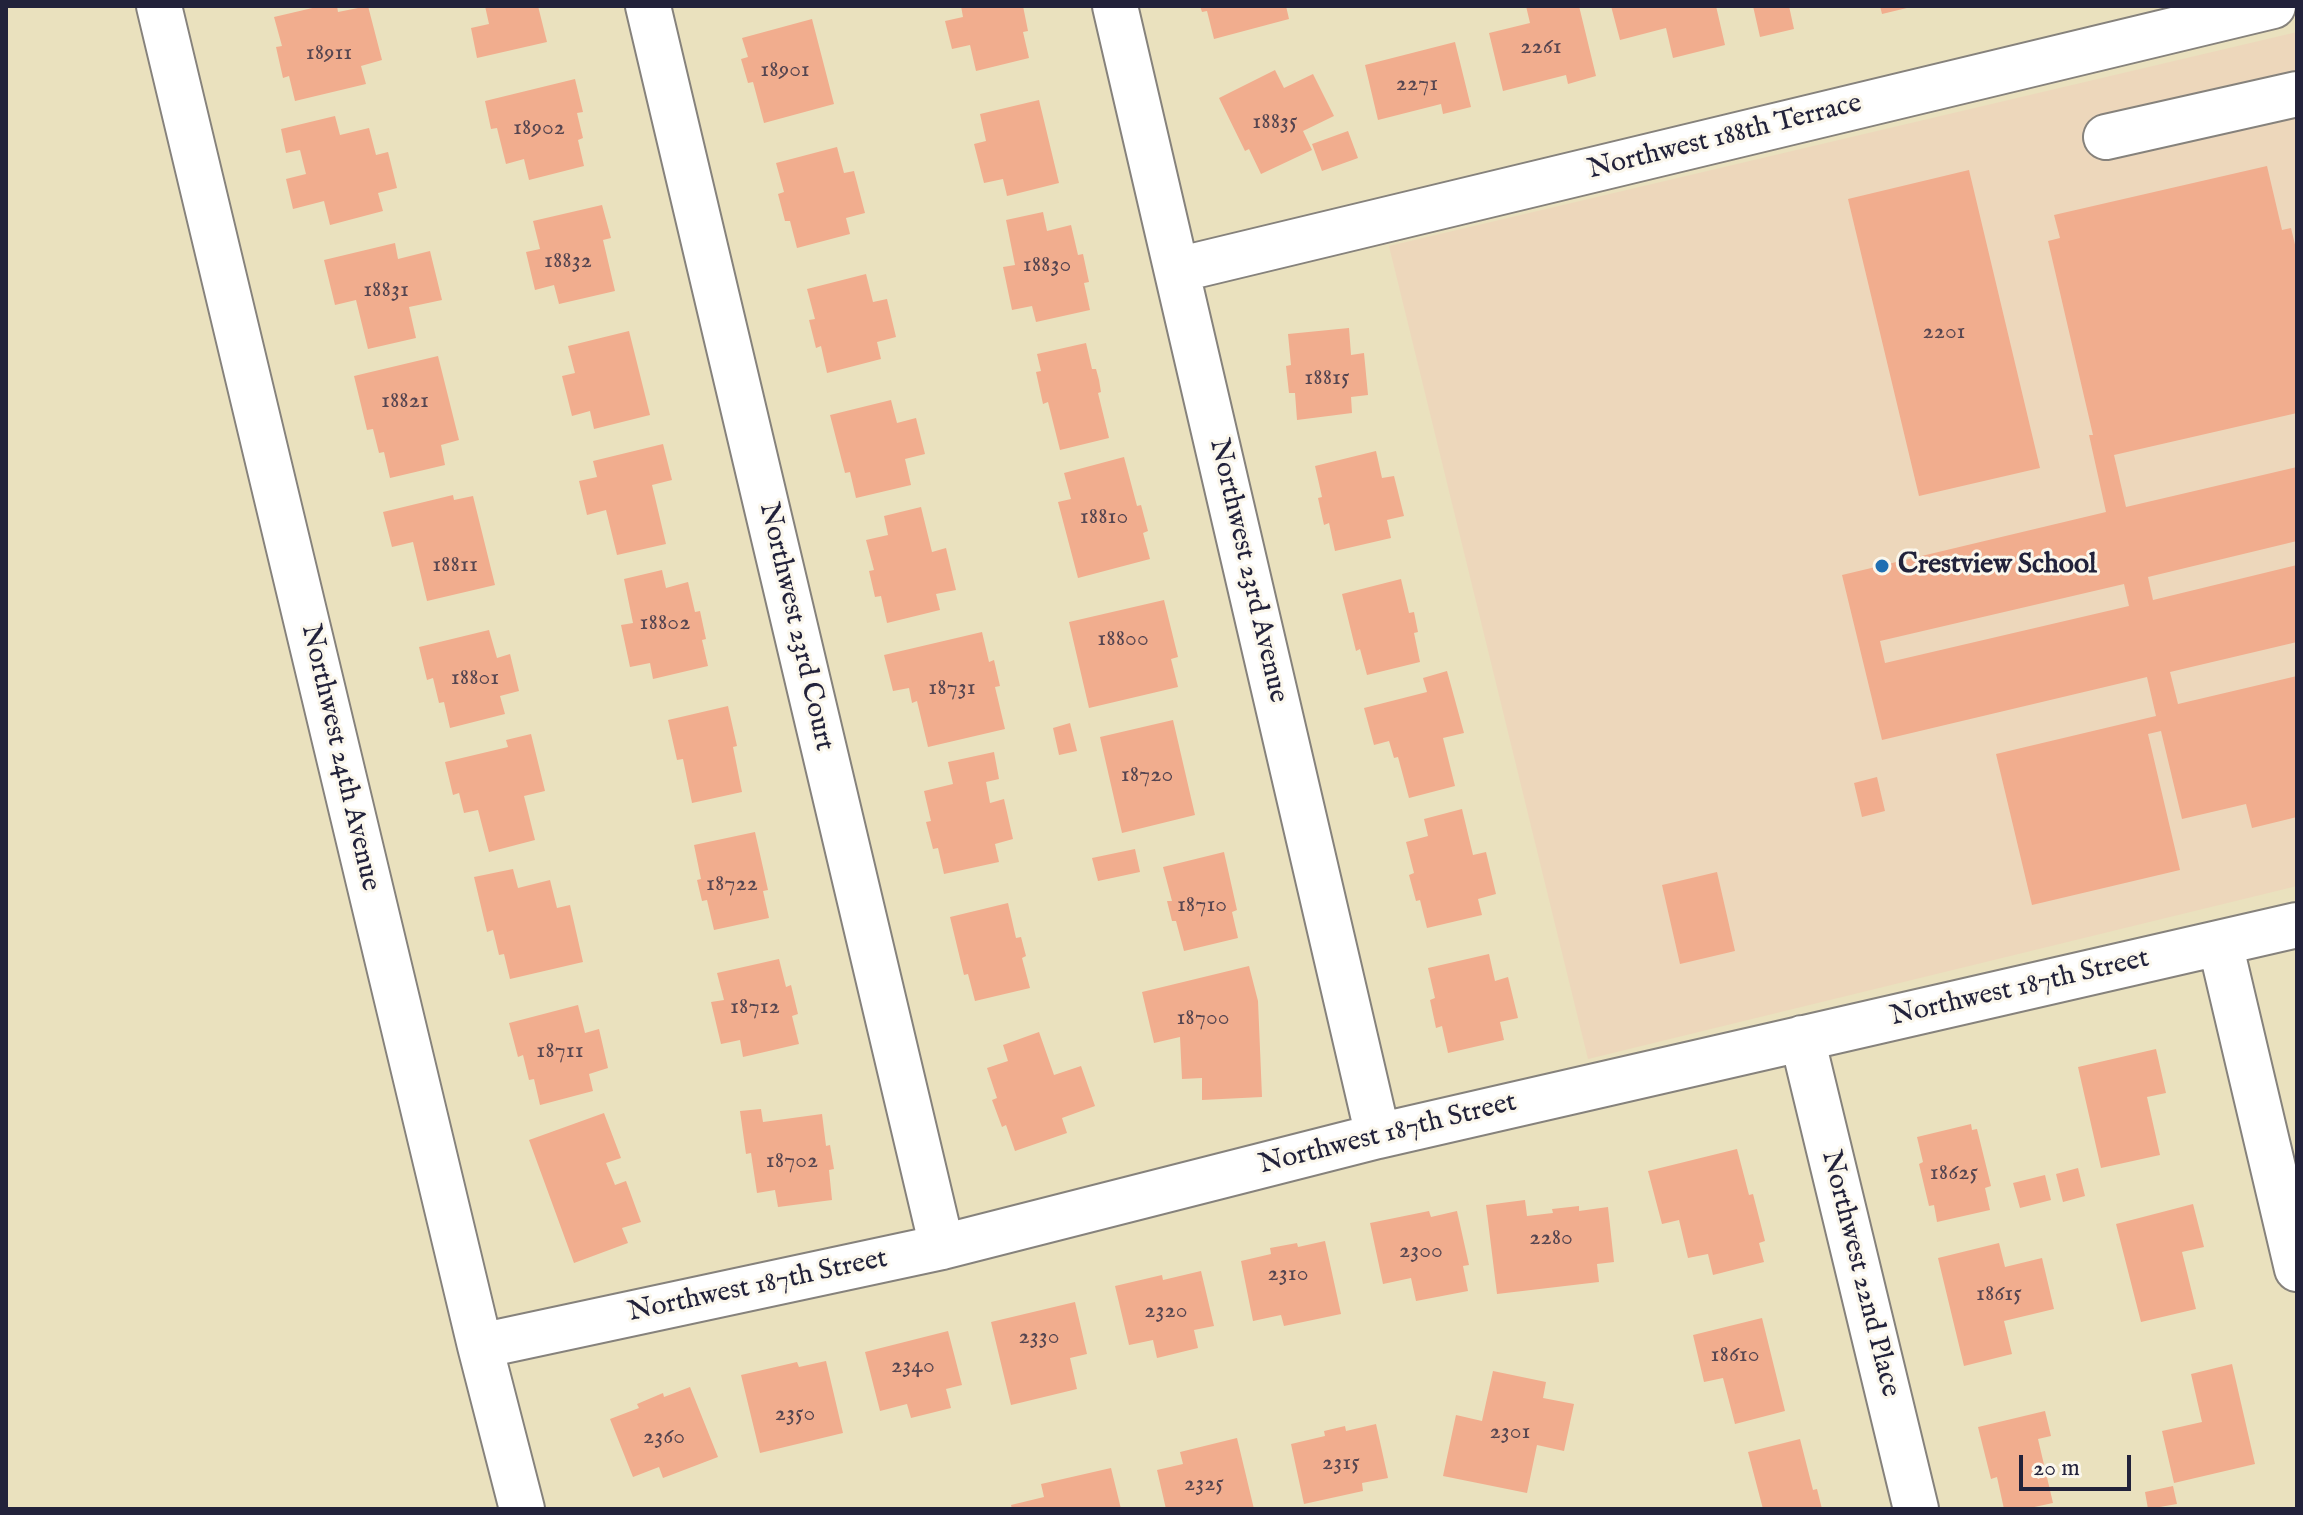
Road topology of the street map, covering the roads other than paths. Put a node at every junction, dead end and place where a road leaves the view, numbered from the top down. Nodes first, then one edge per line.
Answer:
1 (159, 6) edge
2 (648, 6) edge
3 (1115, 6) edge
4 (2273, 6) edge
5 (2297, 94) edge
6 (2106, 137) dead end
7 (1177, 270) junction
8 (2297, 925) edge
9 (2220, 943) junction
10 (1802, 1038) junction
11 (1378, 1136) junction
12 (942, 1247) junction
13 (2297, 1269) edge
14 (480, 1346) junction
15 (522, 1509) edge
16 (1916, 1509) edge

1 - 14 street, Northwest 24th Avenue
2 - 12 street, Northwest 23rd Court
3 - 7 street, Northwest 23rd Avenue
4 - 7 street, Northwest 188th Terrace
5 - 6 street
7 - 11 street, Northwest 23rd Avenue
8 - 9 street, Northwest 187th Street
9 - 10 street, Northwest 187th Street
9 - 13 street
10 - 11 street, Northwest 187th Street
10 - 16 street, Northwest 22nd Place
11 - 12 street, Northwest 187th Street
12 - 14 street, Northwest 187th Street
14 - 15 street, Northwest 24th Avenue

